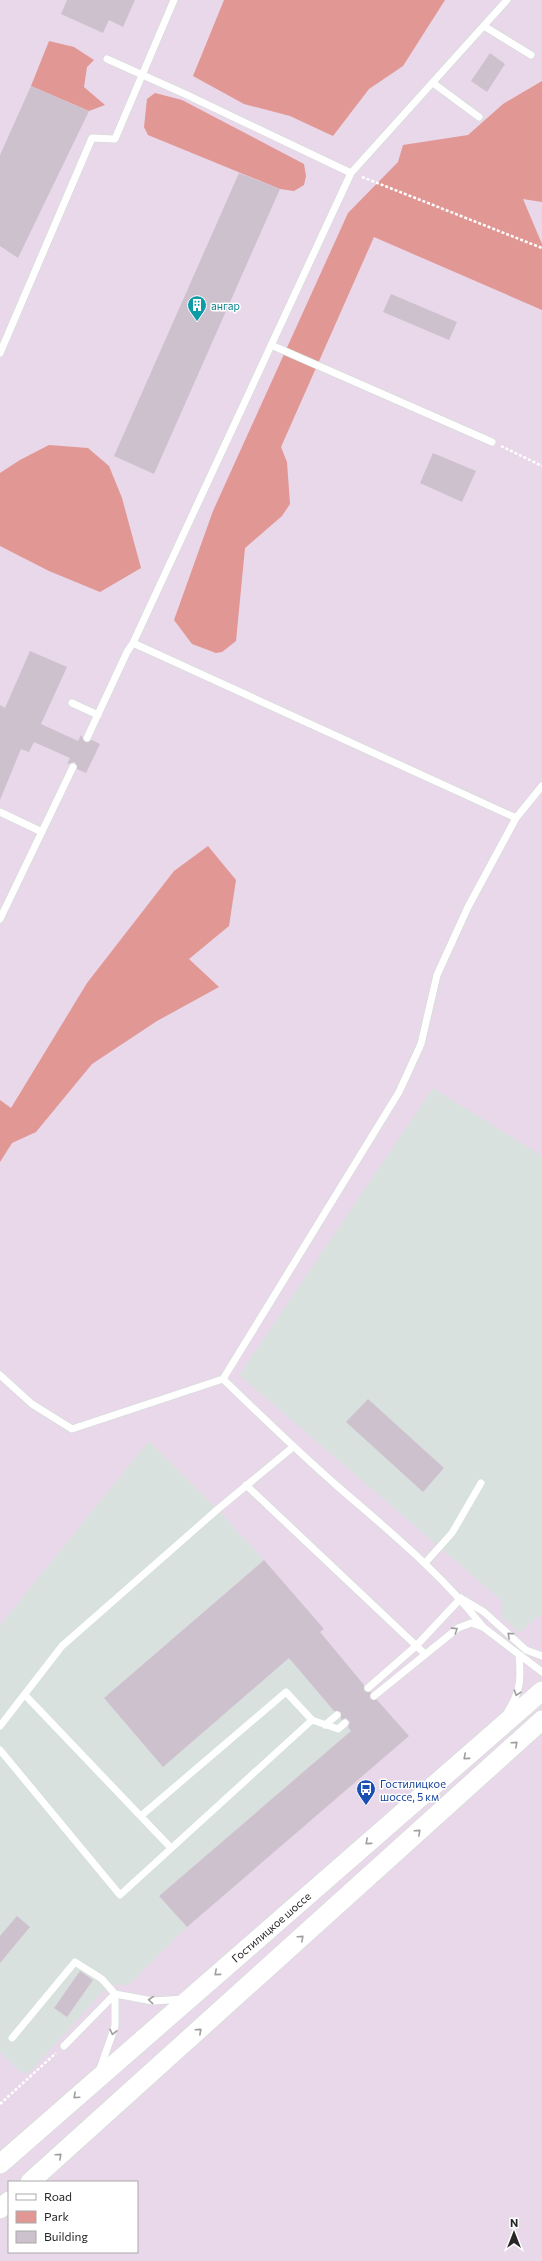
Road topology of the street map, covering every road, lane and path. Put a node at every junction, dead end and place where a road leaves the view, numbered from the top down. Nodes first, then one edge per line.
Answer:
1 (174, 0) edge
2 (507, 0) edge
3 (484, 26) junction
4 (531, 55) dead end
5 (108, 59) dead end
6 (142, 74) junction
7 (433, 83) junction
8 (479, 117) dead end
9 (351, 173) junction
10 (542, 248) edge
11 (271, 345) junction
12 (0, 353) edge
13 (492, 442) joint
14 (542, 466) edge
15 (133, 643) junction
16 (72, 703) dead end
17 (98, 715) junction
18 (87, 738) dead end
19 (73, 767) dead end
20 (542, 786) edge
21 (0, 812) edge
22 (516, 818) junction
23 (42, 832) junction
24 (0, 919) edge
25 (0, 1375) edge
26 (223, 1379) junction
27 (293, 1448) junction
28 (480, 1483) dead end
29 (246, 1485) junction
30 (425, 1563) junction
31 (461, 1598) junction
32 (483, 1627) junction
33 (416, 1646) junction
34 (425, 1654) junction
35 (519, 1654) junction
36 (542, 1656) edge
37 (542, 1672) edge
38 (368, 1688) dead end
39 (542, 1691) edge
40 (25, 1695) junction
41 (374, 1696) dead end
42 (337, 1715) dead end
43 (312, 1720) junction
44 (542, 1720) edge
45 (345, 1723) dead end
46 (325, 1725) junction
47 (0, 1726) edge
48 (495, 1731) junction
49 (0, 1750) edge
50 (142, 1816) junction
51 (172, 1848) junction
52 (114, 1994) junction
53 (188, 1998) junction
54 (12, 2038) dead end
55 (64, 2046) joint
56 (97, 2077) junction
57 (0, 2104) edge
58 (0, 2164) edge
59 (31, 2181) edge
60 (8, 2202) edge
61 (0, 2209) edge

1 - 6 lane
2 - 3 lane
3 - 4 lane
3 - 7 lane
5 - 6 lane
6 - 9 lane
6 - 12 lane
7 - 8 lane
7 - 9 lane
9 - 10 path
9 - 11 lane
11 - 13 lane
11 - 15 lane
13 - 14 path
15 - 17 lane
15 - 22 lane
16 - 17 lane
17 - 18 lane
19 - 23 lane
20 - 22 lane
21 - 23 lane
22 - 26 lane
23 - 24 lane
25 - 26 lane
26 - 27 lane
27 - 29 lane
27 - 30 lane
28 - 30 lane
29 - 33 lane
29 - 40 lane
30 - 31 lane
31 - 32 lane
31 - 33 lane
36 -> 31 lane
34 -> 32 lane
32 - 35 lane
33 - 34 lane
33 - 38 lane
34 - 41 lane
35 - 37 lane
35 -> 48 lane
39 - 48 main road, Гостилицкое шоссе
40 - 47 lane
40 - 50 lane
42 - 46 lane
43 - 46 lane
43 - 50 lane
43 - 51 lane
59 -> 44 main road
45 - 46 lane
48 -> 53 main road, Гостилицкое шоссе
49 - 51 lane
50 - 51 lane
53 -> 52 lane
52 - 54 lane
52 - 55 lane
52 -> 56 lane
53 - 56 main road, Гостилицкое шоссе
55 - 57 path
56 -> 58 main road, Гостилицкое шоссе
60 - 61 main road

